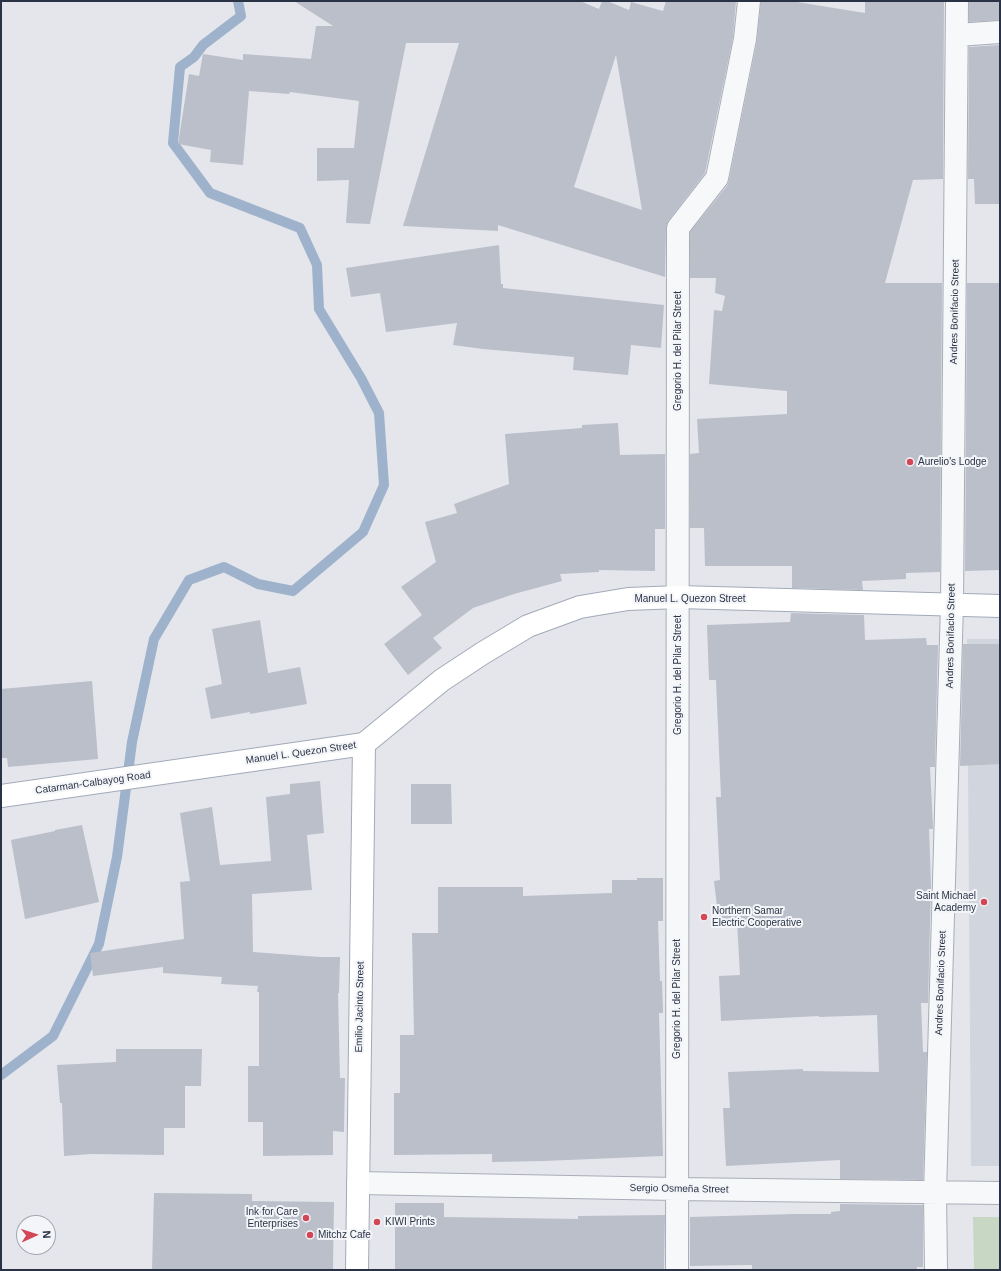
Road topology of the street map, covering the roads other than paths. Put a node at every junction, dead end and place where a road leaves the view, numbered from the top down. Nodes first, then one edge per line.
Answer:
1 (749, 1) edge
2 (957, 1) edge
3 (1000, 32) edge
4 (957, 34) junction
5 (678, 597) junction
6 (952, 604) junction
7 (1000, 606) edge
8 (364, 744) junction
9 (184, 770) joint
10 (1, 796) edge
11 (358, 1183) junction
12 (676, 1189) junction
13 (935, 1193) junction
14 (1000, 1193) edge
15 (356, 1270) edge
16 (677, 1270) edge
17 (936, 1270) edge

1 - 5 street, Gregorio H. del Pilar Street
2 - 4 street, Andres Bonifacio Street
3 - 4 street
4 - 6 street, Andres Bonifacio Street
5 - 6 main road, Manuel L. Quezon Street
5 - 8 main road, Manuel L. Quezon Street
5 - 12 street, Gregorio H. del Pilar Street
6 - 7 main road, Manuel L. Quezon Street
6 - 13 street, Andres Bonifacio Street
8 - 9 main road, Manuel L. Quezon Street
8 - 11 main road, Emilio Jacinto Street
9 - 10 main road, Catarman-Calbayog Road
11 - 12 street, Sergio Osmeña Street
11 - 15 main road, Emilio Jacinto Street
12 - 13 street, Sergio Osmeña Street
12 - 16 street, Gregorio H. del Pilar Street
13 - 14 street, Sergio Osmeña Street
13 - 17 street, Andres Bonifacio Street

